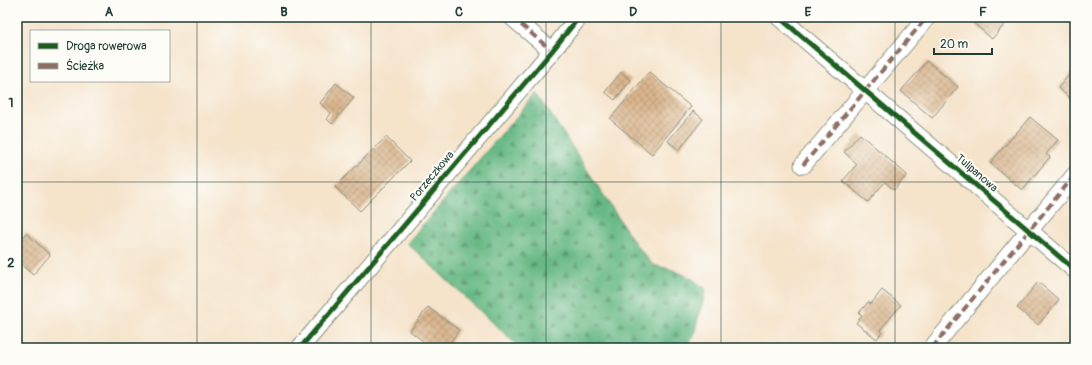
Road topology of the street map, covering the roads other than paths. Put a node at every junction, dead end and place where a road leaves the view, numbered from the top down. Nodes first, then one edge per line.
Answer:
1 (512, 17) edge
2 (579, 17) edge
3 (780, 17) edge
4 (927, 17) edge
5 (552, 51) junction
6 (866, 91) junction
7 (803, 165) dead end
8 (1075, 175) edge
9 (1030, 231) junction
10 (1075, 270) edge
11 (300, 348) edge
12 (932, 348) edge

1 - 5 street
2 - 5 street, Porzeczkowa
3 - 6 street, Tulipanowa
4 - 6 street
5 - 11 street, Porzeczkowa
6 - 7 street
6 - 9 street, Tulipanowa
8 - 9 street
9 - 10 street, Tulipanowa
9 - 12 street

